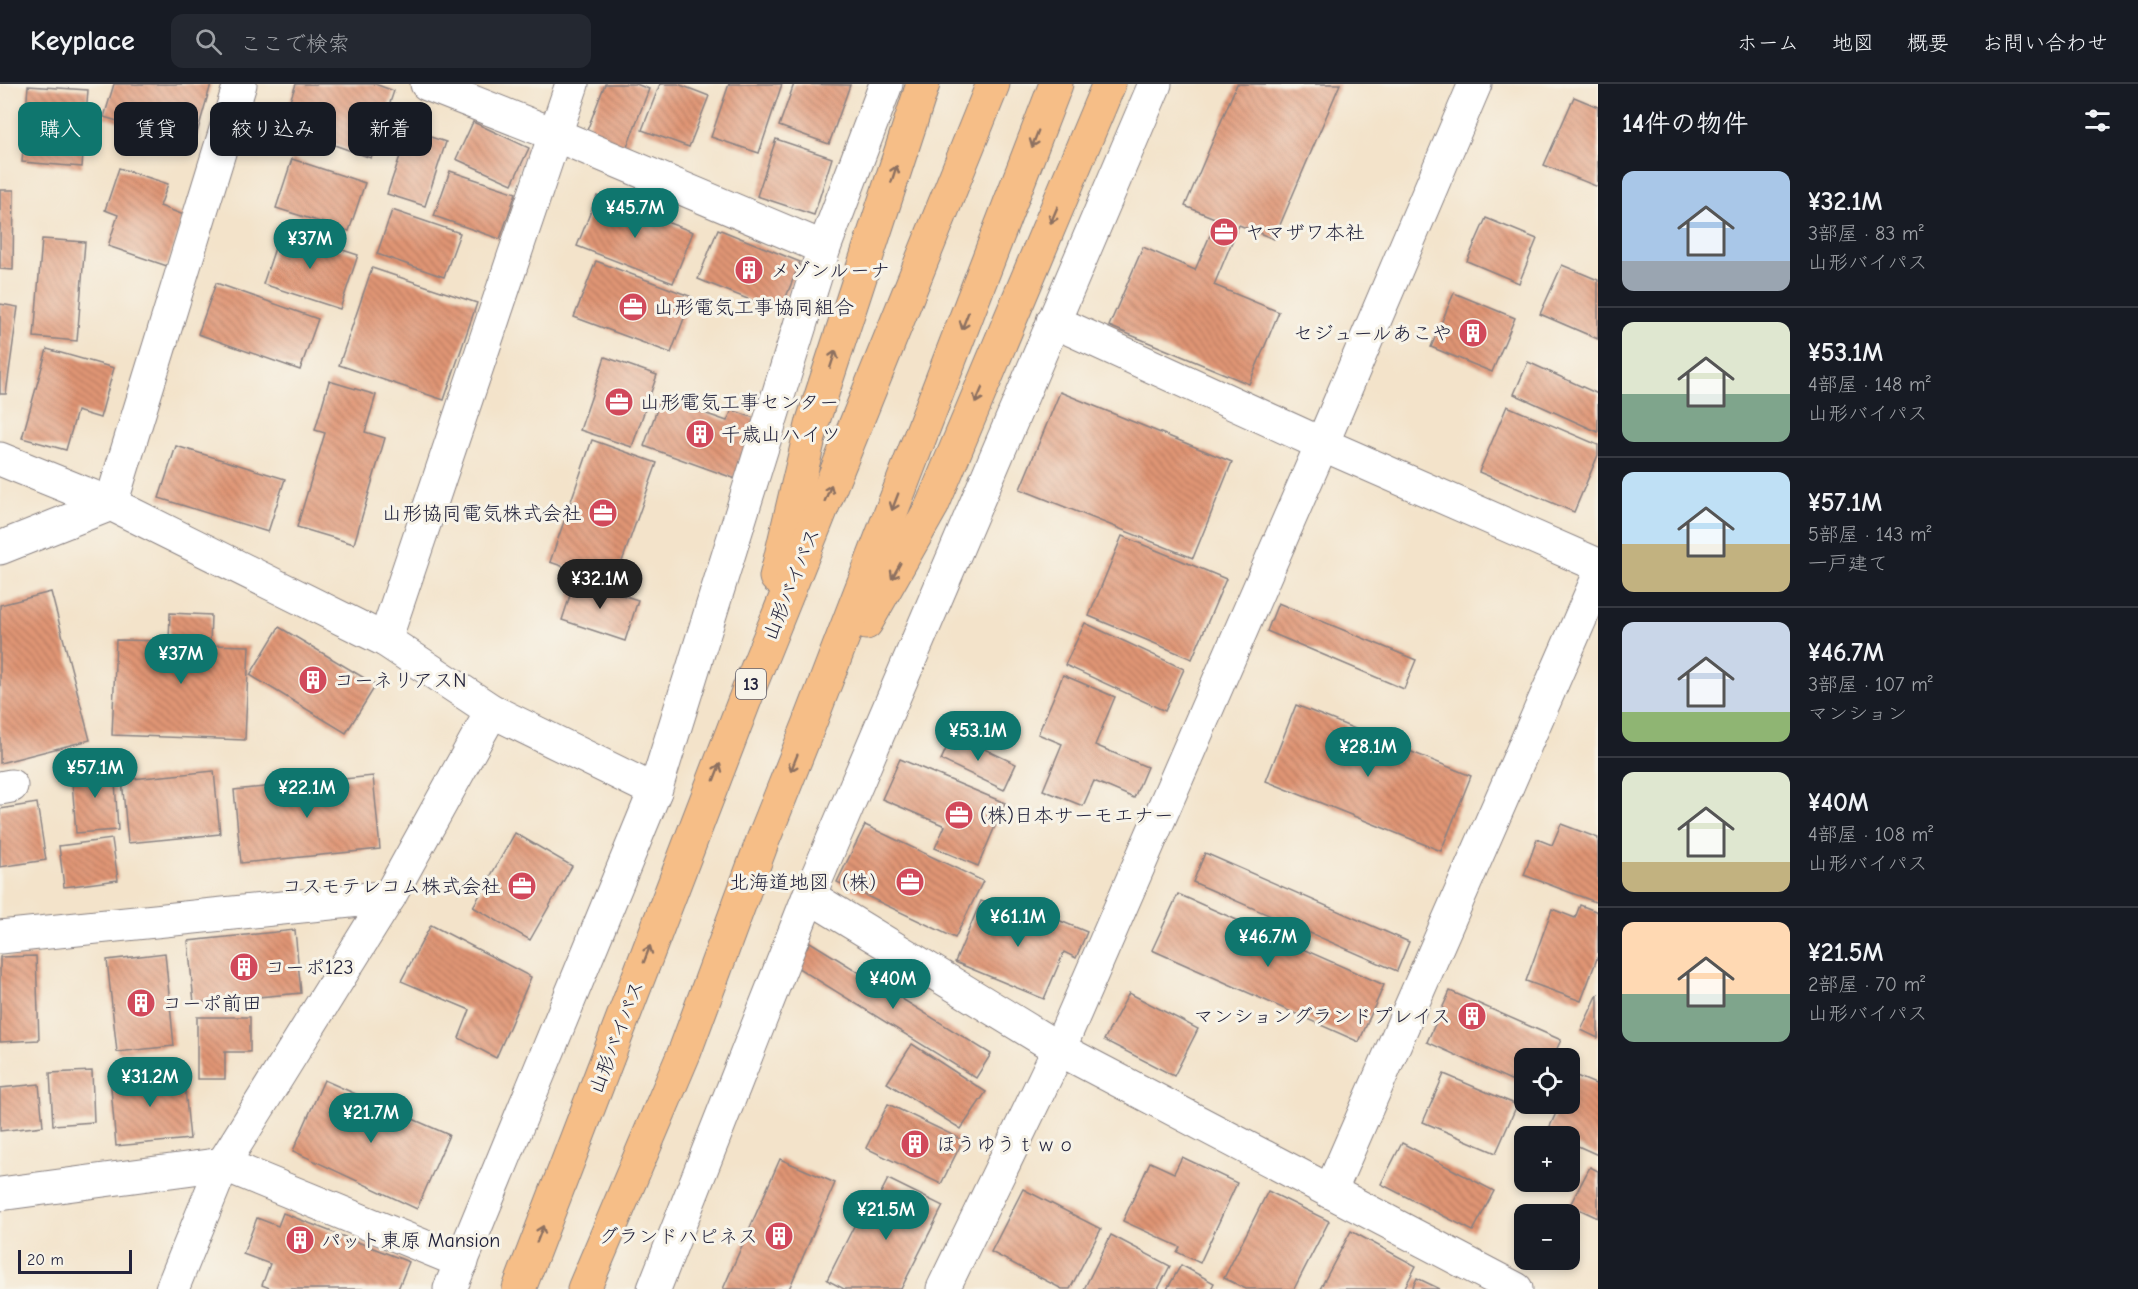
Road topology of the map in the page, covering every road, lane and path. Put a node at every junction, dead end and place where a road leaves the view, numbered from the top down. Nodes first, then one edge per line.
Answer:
1 (240, 84) edge
2 (427, 84) edge
3 (572, 84) edge
4 (886, 84) edge
5 (923, 84) edge
6 (993, 84) edge
7 (1056, 84) edge
8 (1109, 84) edge
9 (1155, 84) edge
10 (1475, 84) edge
11 (556, 135) junction
12 (824, 248) junction
13 (1053, 321) junction
14 (1322, 444) junction
15 (0, 459) edge
16 (111, 504) junction
17 (0, 548) edge
18 (1598, 565) edge
19 (1598, 578) edge
20 (386, 640) junction
21 (752, 681) junction
22 (492, 711) junction
23 (809, 725) junction
24 (656, 792) junction
25 (809, 896) junction
26 (389, 897) junction
27 (0, 937) edge
28 (1059, 1049) junction
29 (223, 1164) junction
30 (1330, 1192) junction
31 (0, 1194) edge
32 (456, 1275) edge
33 (172, 1289) edge
34 (519, 1289) edge
35 (584, 1289) edge
36 (654, 1289) edge
37 (943, 1289) edge
38 (1516, 1289) edge

1 - 16 street
2 - 11 street
3 - 11 street
4 - 12 street
21 -> 5 highway
21 -> 6 highway, 山形バイパス / 13
7 -> 23 highway
8 -> 23 highway
9 - 13 street
10 - 14 street
11 - 12 street
11 - 20 street
12 - 24 street
13 - 14 street
13 - 25 street
14 - 18 street
14 - 28 street
15 - 16 street
16 - 17 street
16 - 20 street
19 - 30 street
20 - 22 street
34 -> 21 highway, 山形バイパス / 13
22 - 24 street
22 - 26 street
23 -> 35 highway
24 - 32 street
25 - 28 street
25 - 36 street
26 - 27 street
26 - 29 street
28 - 30 street
28 - 37 street
29 - 31 street
29 - 32 street
29 - 33 street
30 - 38 street

